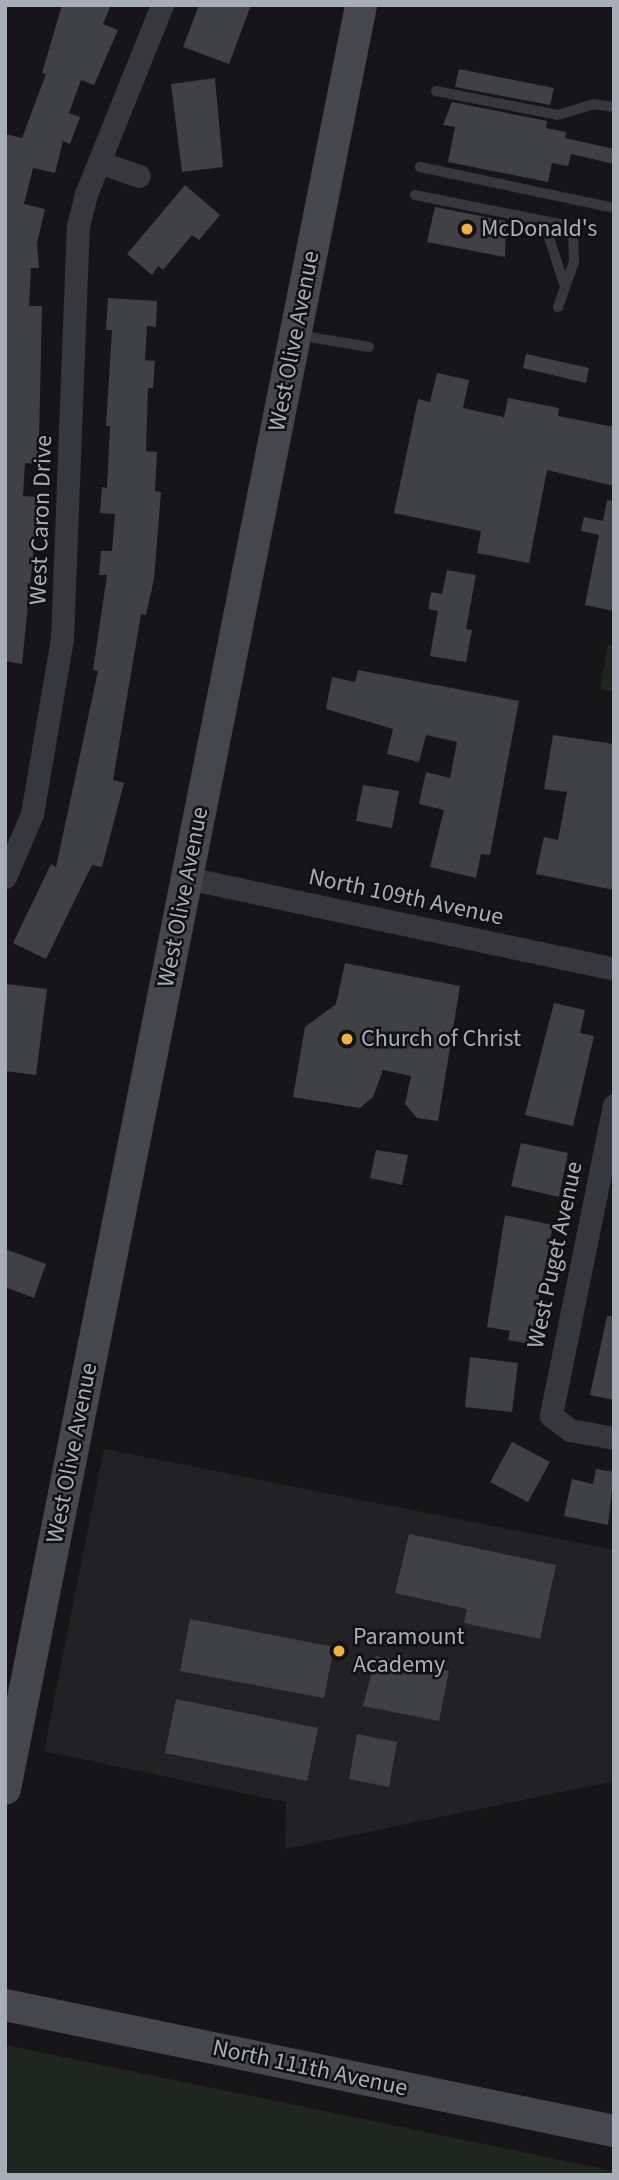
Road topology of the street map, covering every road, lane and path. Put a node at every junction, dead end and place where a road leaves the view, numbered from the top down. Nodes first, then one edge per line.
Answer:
1 (162, 5) edge
2 (361, 5) edge
3 (436, 91) dead end
4 (614, 107) edge
5 (99, 162) junction
6 (420, 167) dead end
7 (139, 176) dead end
8 (415, 195) dead end
9 (614, 208) edge
10 (544, 222) junction
11 (564, 284) junction
12 (558, 307) dead end
13 (295, 335) junction
14 (369, 347) dead end
15 (8, 865) edge
16 (187, 878) junction
17 (614, 969) edge
18 (614, 1105) edge
19 (614, 1438) edge
20 (5, 1789) edge
21 (5, 2005) edge
22 (614, 2131) edge

1 - 5 street, West Caron Drive
2 - 13 main road, West Olive Avenue
3 - 4 lane
5 - 7 street
5 - 15 street, West Caron Drive
6 - 9 lane
8 - 10 lane
10 - 11 lane
10 - 11 lane
11 - 12 lane
13 - 14 lane
13 - 16 main road, West Olive Avenue
16 - 17 street, North 109th Avenue
16 - 20 main road, West Olive Avenue
18 - 19 street, West Puget Avenue
21 - 22 main road, North 111th Avenue

